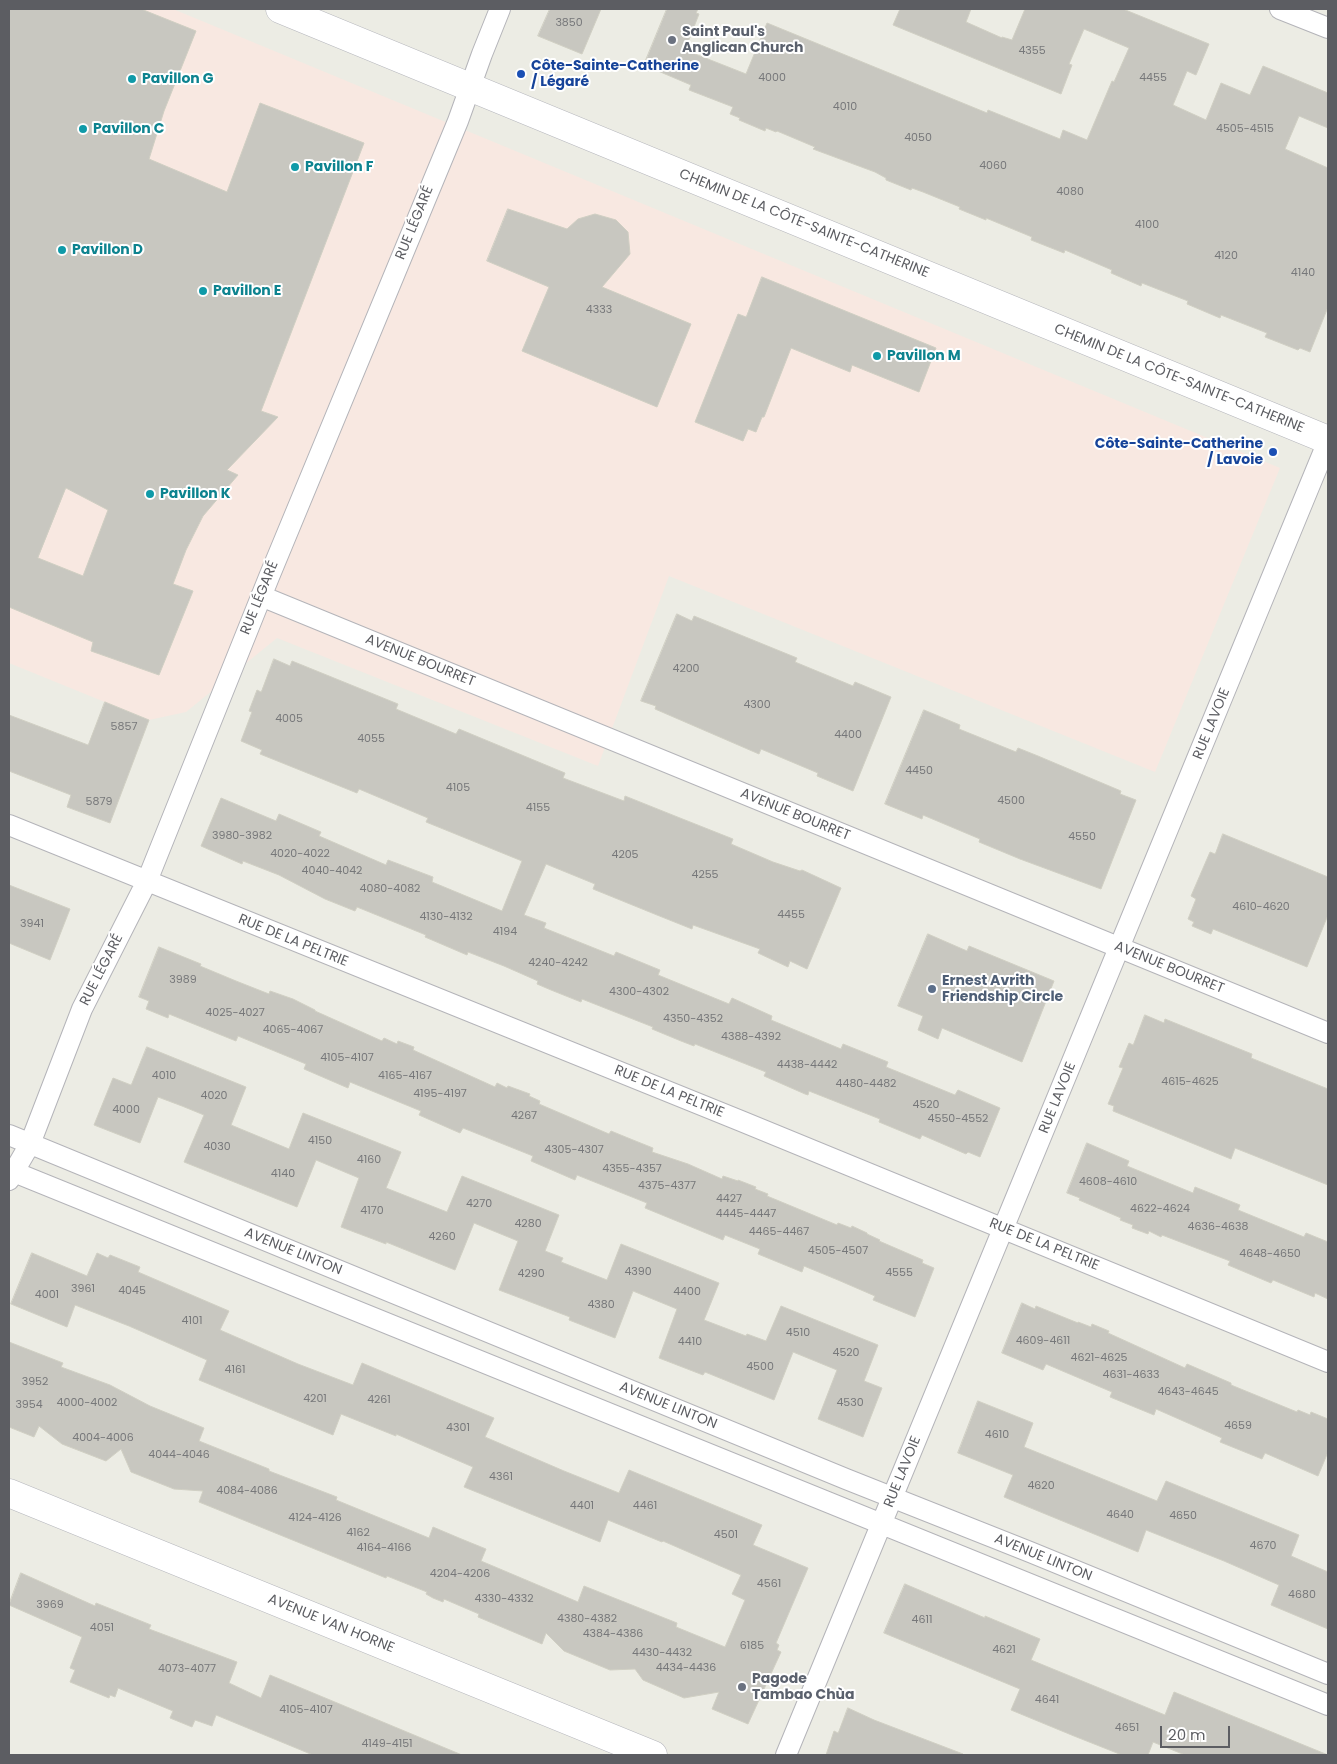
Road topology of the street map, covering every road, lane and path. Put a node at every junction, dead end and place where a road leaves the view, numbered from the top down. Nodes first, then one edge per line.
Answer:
1 (280, 9) edge
2 (500, 9) edge
3 (1280, 9) edge
4 (1328, 28) edge
5 (470, 87) junction
6 (1328, 440) edge
7 (261, 596) junction
8 (9, 825) edge
9 (147, 881) junction
10 (1120, 948) junction
11 (1328, 1033) edge
12 (9, 1135) edge
13 (30, 1144) junction
14 (10, 1174) edge
15 (1004, 1229) junction
16 (1328, 1362) edge
17 (9, 1494) edge
18 (892, 1497) junction
19 (882, 1524) junction
20 (1328, 1674) edge
21 (1328, 1705) edge
22 (653, 1755) edge
23 (786, 1755) edge

1 - 5 main road, CHEMIN DE LA CÔTE-SAINTE-CATHERINE
2 - 5 street, RUE LÉGARÉ
3 - 4 street
5 - 6 main road, CHEMIN DE LA CÔTE-SAINTE-CATHERINE
5 - 7 street, RUE LÉGARÉ
6 - 10 street, RUE LAVOIE
7 - 9 street, RUE LÉGARÉ
7 - 10 street, AVENUE BOURRET
8 - 9 street, RUE DE LA PELTRIE
9 - 13 street, RUE LÉGARÉ
9 - 15 street, RUE DE LA PELTRIE
10 - 11 street, AVENUE BOURRET
10 - 15 street, RUE LAVOIE
12 - 13 street, AVENUE LINTON
13 - 14 street, RUE LÉGARÉ
13 - 18 street, AVENUE LINTON
14 - 19 street, AVENUE LINTON
15 - 16 street, RUE DE LA PELTRIE
15 - 18 street, RUE LAVOIE
17 - 22 main road, AVENUE VAN HORNE
18 - 19 street, RUE LAVOIE
18 - 20 street, AVENUE LINTON
19 - 21 street, AVENUE LINTON
19 - 23 street, RUE LAVOIE

